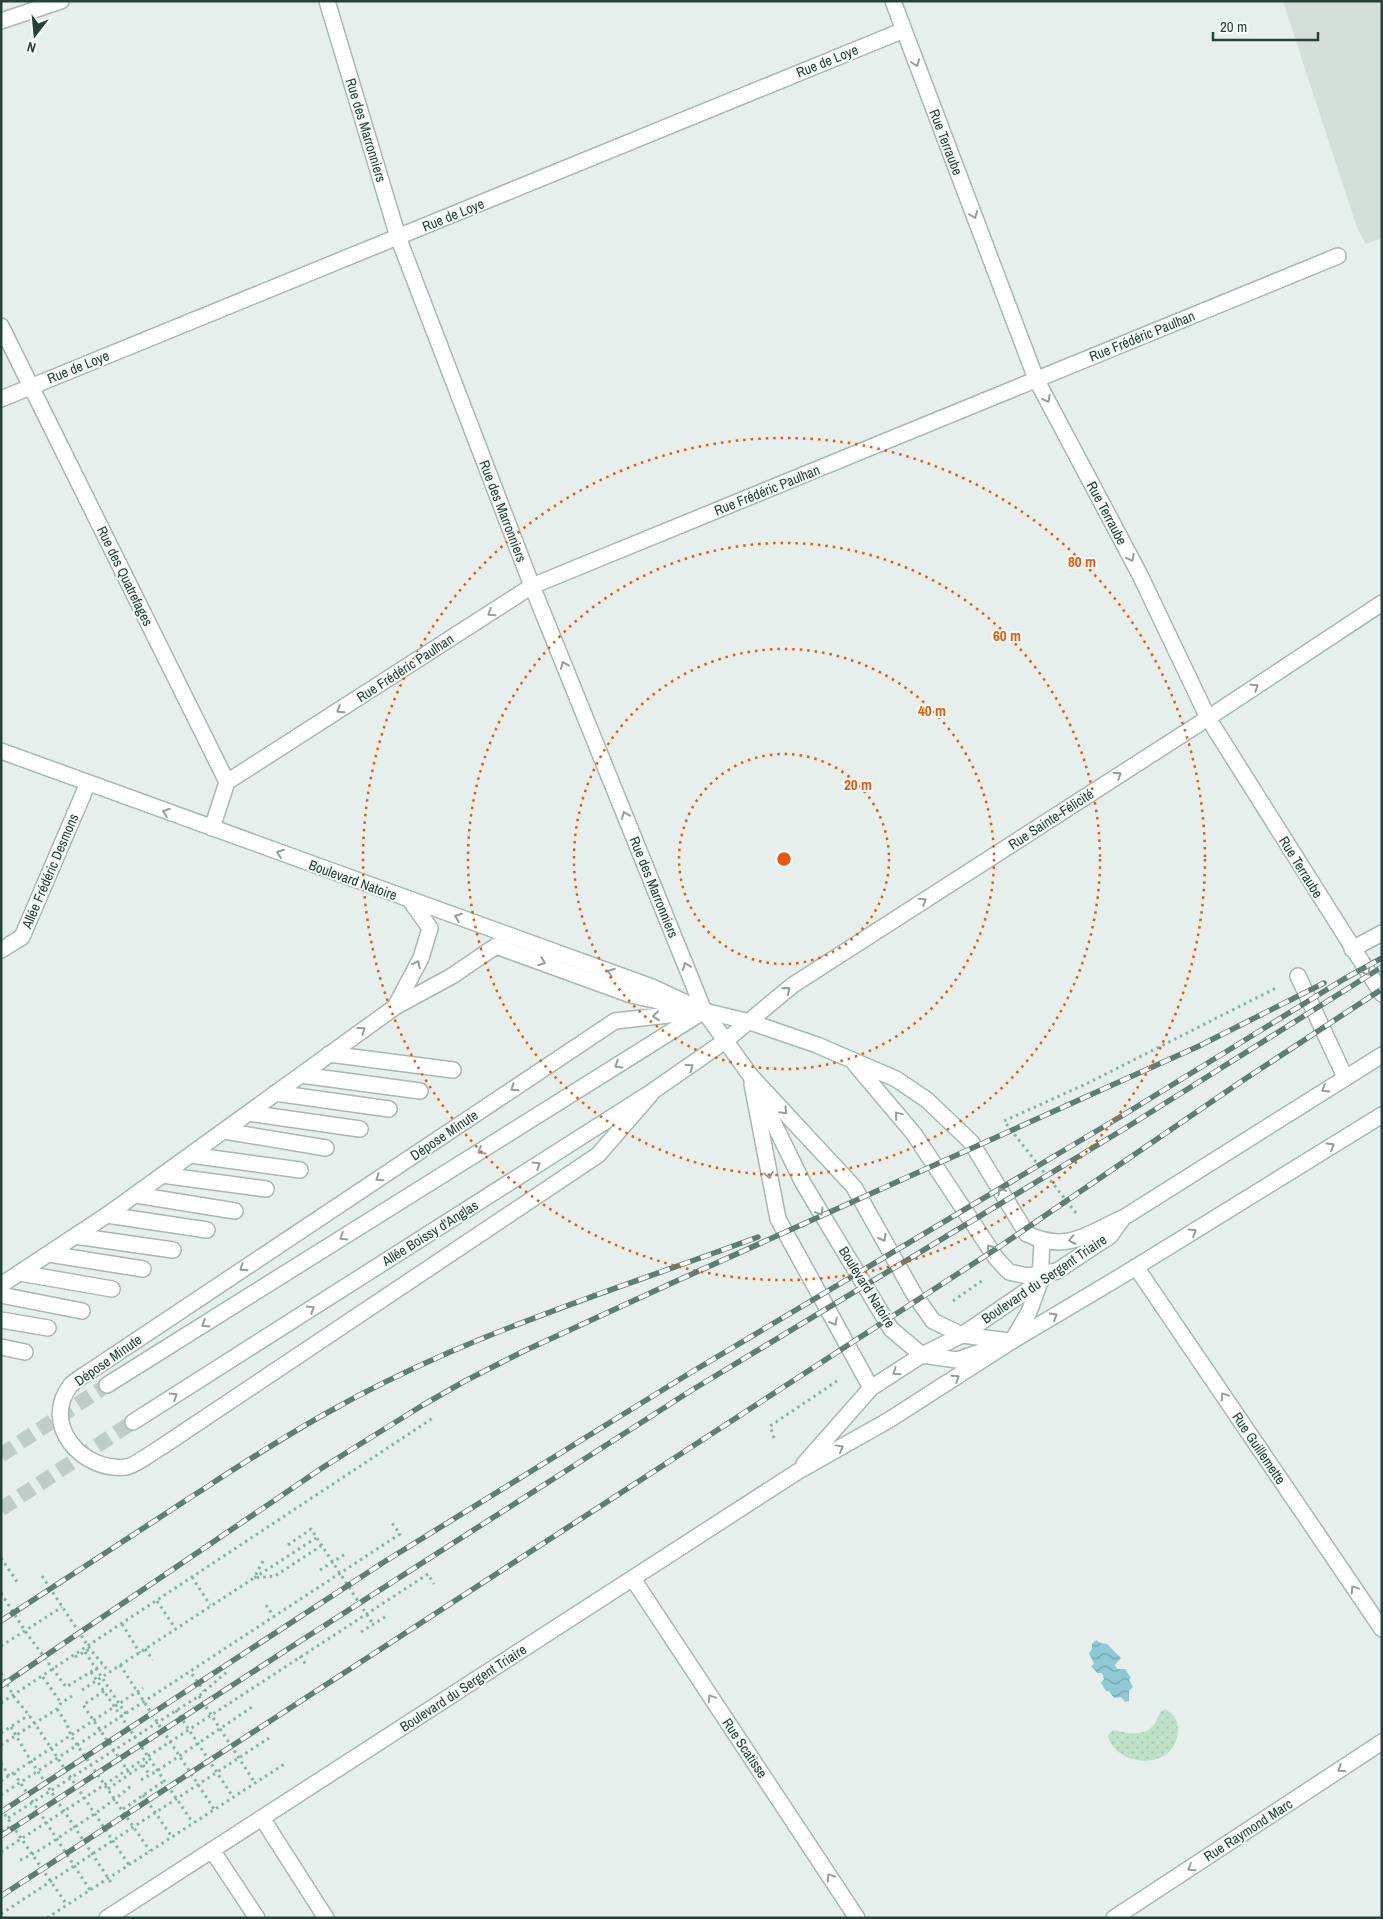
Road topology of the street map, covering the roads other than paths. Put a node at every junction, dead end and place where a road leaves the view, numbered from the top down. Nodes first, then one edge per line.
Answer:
1 (327, 1) edge
2 (893, 1) edge
3 (56, 2) edge
4 (1, 21) edge
5 (904, 30) junction
6 (398, 237) junction
7 (1338, 256) dead end
8 (1, 326) edge
9 (1036, 379) junction
10 (30, 387) junction
11 (1, 399) edge
12 (532, 586) junction
13 (1382, 603) edge
14 (1208, 718) junction
15 (1, 751) edge
16 (227, 782) junction
17 (88, 783) junction
18 (212, 828) junction
19 (409, 900) junction
20 (1382, 933) edge
21 (1352, 949) junction
22 (1, 950) edge
23 (1298, 976) road end
24 (1382, 994) edge
25 (395, 1007) junction
26 (704, 1011) junction
27 (750, 1022) junction
28 (725, 1041) junction
29 (329, 1054) junction
30 (1382, 1055) edge
31 (853, 1062) junction
32 (453, 1070) dead end
33 (301, 1075) junction
34 (750, 1075) junction
35 (1345, 1077) junction
36 (420, 1091) dead end
37 (653, 1091) junction
38 (275, 1094) junction
39 (389, 1109) dead end
40 (248, 1113) junction
41 (1382, 1115) edge
42 (360, 1129) dead end
43 (224, 1130) junction
44 (326, 1148) dead end
45 (190, 1155) junction
46 (300, 1170) dead end
47 (162, 1175) junction
48 (266, 1189) dead end
49 (136, 1195) junction
50 (235, 1211) dead end
51 (107, 1215) junction
52 (1123, 1218) junction
53 (207, 1230) dead end
54 (75, 1236) junction
55 (1042, 1241) junction
56 (173, 1250) dead end
57 (49, 1254) junction
58 (1136, 1267) junction
59 (143, 1269) dead end
60 (20, 1273) junction
61 (1034, 1281) junction
62 (1, 1285) edge
63 (112, 1289) dead end
64 (1, 1295) edge
65 (82, 1311) dead end
66 (1, 1320) edge
67 (48, 1328) dead end
68 (962, 1335) junction
69 (1012, 1341) junction
70 (1, 1347) edge
71 (25, 1352) dead end
72 (922, 1355) junction
73 (107, 1385) tunnel mouth
74 (871, 1388) junction
75 (133, 1422) tunnel mouth
76 (797, 1472) junction
77 (633, 1579) junction
78 (1382, 1629) edge
79 (1382, 1742) edge
80 (262, 1818) junction
81 (212, 1850) junction
82 (128, 1904) junction
83 (107, 1918) edge
84 (113, 1918) edge
85 (257, 1918) edge
86 (326, 1918) edge
87 (857, 1918) edge
88 (1114, 1918) edge

1 - 6 street, Rue des Marronniers
2 - 5 street, Rue Terraube
3 - 4 street
5 - 6 street, Rue de Loye
5 -> 9 street, Rue Terraube
6 - 10 street, Rue de Loye
6 - 12 street, Rue des Marronniers
7 - 9 street, Rue Frédéric Paulhan
8 - 10 street, Rue des Quatrefages
9 - 12 street, Rue Frédéric Paulhan
9 -> 14 street, Rue Terraube
10 - 11 street, Rue de Loye
10 - 16 street, Rue des Quatrefages
12 -> 16 street, Rue Frédéric Paulhan
26 -> 12 street, Rue des Marronniers
14 -> 13 street, Rue Sainte-Félicité
14 - 21 street, Rue Terraube
27 -> 14 street, Rue Sainte-Félicité
15 - 17 street, Boulevard Natoire
16 - 18 street
18 -> 17 street, Boulevard Natoire
17 - 22 street, Allée Frédéric Desmons
19 -> 18 street, Boulevard Natoire
25 -> 19 street
26 -> 19 street, Boulevard Natoire
20 - 21 street
21 -> 24 street, Rue Terraube
23 - 35 street
25 -> 26 street, Boulevard Natoire
29 -> 25 street
26 - 27 street, Boulevard Natoire
26 - 28 street, Boulevard Natoire
26 -> 37 street, Dépose Minute
26 -> 73 street
27 - 28 street, Rue Sainte-Félicité
27 - 31 street, Boulevard Natoire
28 - 34 street, Boulevard Natoire
37 -> 28 street, Allée Boissy d'Anglas
29 - 32 street
29 - 33 street
30 - 35 street, Boulevard du Sergent Triaire
55 -> 31 street
61 -> 31 street, Boulevard Natoire
33 - 36 street
33 - 38 street
34 -> 68 street, Boulevard Natoire
34 -> 72 street, Boulevard Natoire
34 -> 74 street
35 -> 52 street, Boulevard du Sergent Triaire
75 -> 37 street, Allée Boissy d'Anglas
38 - 39 street
38 - 40 street
40 - 42 street
40 - 43 street
58 -> 41 street, Boulevard du Sergent Triaire
43 - 44 street
43 - 45 street
45 - 46 street
45 - 47 street
47 - 48 street
47 - 49 street
49 - 50 street
49 - 51 street
51 - 53 street
51 - 54 street
52 -> 55 street
52 - 61 street, Boulevard du Sergent Triaire
54 - 56 street
54 - 57 street
55 - 61 street
57 - 59 street
57 - 60 street
69 -> 58 street, Boulevard du Sergent Triaire
78 -> 58 street, Rue Guillemette
60 - 62 street
60 - 63 street
61 - 68 street, Boulevard du Sergent Triaire
61 - 69 street
64 - 65 street
66 - 67 street
68 - 69 street, Boulevard Natoire
68 - 72 street, Boulevard du Sergent Triaire
69 - 72 street
76 -> 69 street, Boulevard du Sergent Triaire
70 - 71 street
72 -> 74 street, Boulevard du Sergent Triaire
74 - 76 street, Boulevard du Sergent Triaire
76 - 77 street, Boulevard du Sergent Triaire
77 - 80 street, Boulevard du Sergent Triaire
87 -> 77 street, Rue Scatisse
79 -> 88 street, Rue Raymond Marc
80 - 81 street, Boulevard du Sergent Triaire
80 - 86 street
81 - 82 street, Boulevard du Sergent Triaire
81 - 85 street
82 - 83 street
82 - 84 street

